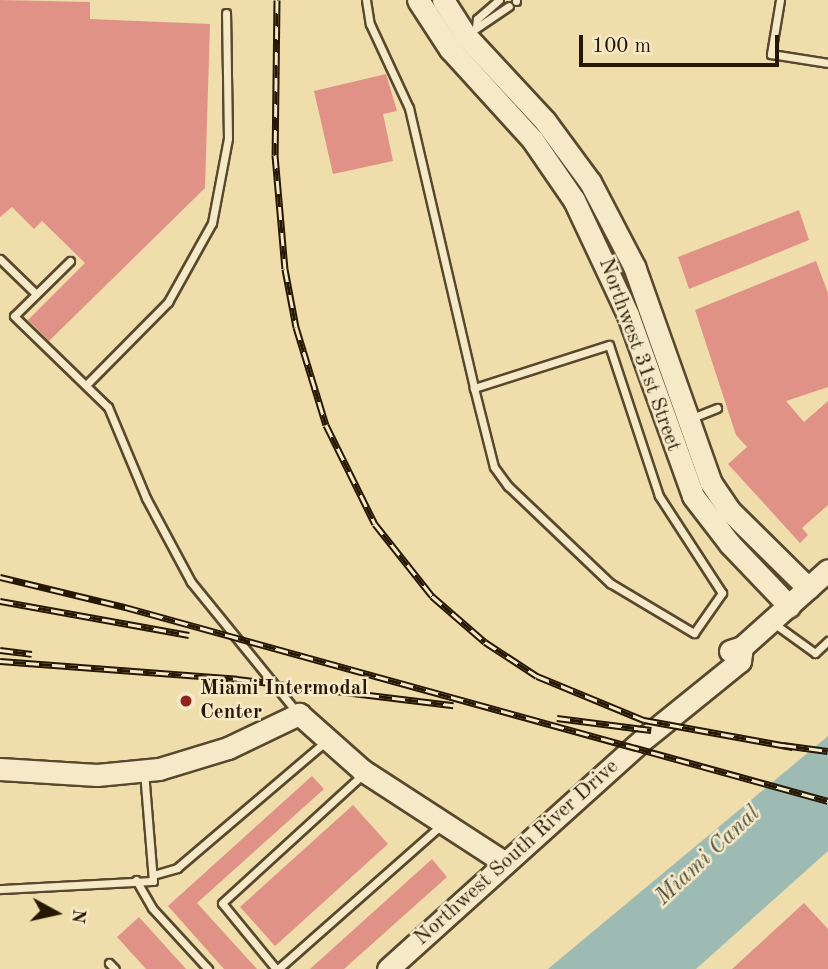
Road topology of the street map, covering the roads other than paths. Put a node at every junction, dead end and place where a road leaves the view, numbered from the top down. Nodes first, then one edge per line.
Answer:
1 (366, 0) edge
2 (418, 0) edge
3 (443, 0) edge
4 (499, 0) edge
5 (780, 0) edge
6 (514, 2) edge
7 (226, 13) dead end
8 (464, 37) junction
9 (828, 63) edge
10 (0, 259) edge
11 (70, 261) dead end
12 (36, 294) junction
13 (86, 385) junction
14 (474, 388) junction
15 (718, 408) dead end
16 (688, 419) junction
17 (665, 427) junction
18 (828, 570) edge
19 (808, 589) junction
20 (789, 606) junction
21 (771, 622) junction
22 (828, 641) edge
23 (299, 714) junction
24 (327, 740) junction
25 (0, 769) edge
26 (144, 772) junction
27 (365, 772) junction
28 (444, 823) junction
29 (505, 863) junction
30 (153, 875) junction
31 (136, 880) junction
32 (0, 889) edge
33 (208, 969) edge
34 (277, 969) edge
35 (388, 969) edge

1 - 14 lane
2 - 8 street, Northwest 31st Street
3 - 8 street, Northwest 31st Street
4 - 8 lane
5 - 9 lane
6 - 8 lane
7 - 13 lane
8 - 16 street, Northwest 31st Street
8 - 17 street, Northwest 31st Street
10 - 12 lane
11 - 12 lane
12 - 13 lane
13 - 23 lane
14 - 14 lane
15 - 16 lane
16 - 17 street
16 - 19 street, Northwest 31st Street
17 - 20 street, Northwest 31st Street
18 - 19 street, Northwest South River Drive
19 - 20 street, Northwest South River Drive
20 - 21 street, Northwest South River Drive
21 - 22 lane
21 - 29 street, Northwest South River Drive
23 - 24 street
23 - 26 street
24 - 27 street
24 - 30 lane
25 - 26 street
26 - 30 lane
27 - 28 street
27 - 34 lane
28 - 29 street
28 - 34 lane
29 - 35 street, Northwest South River Drive
30 - 31 lane
31 - 32 lane
31 - 33 lane

